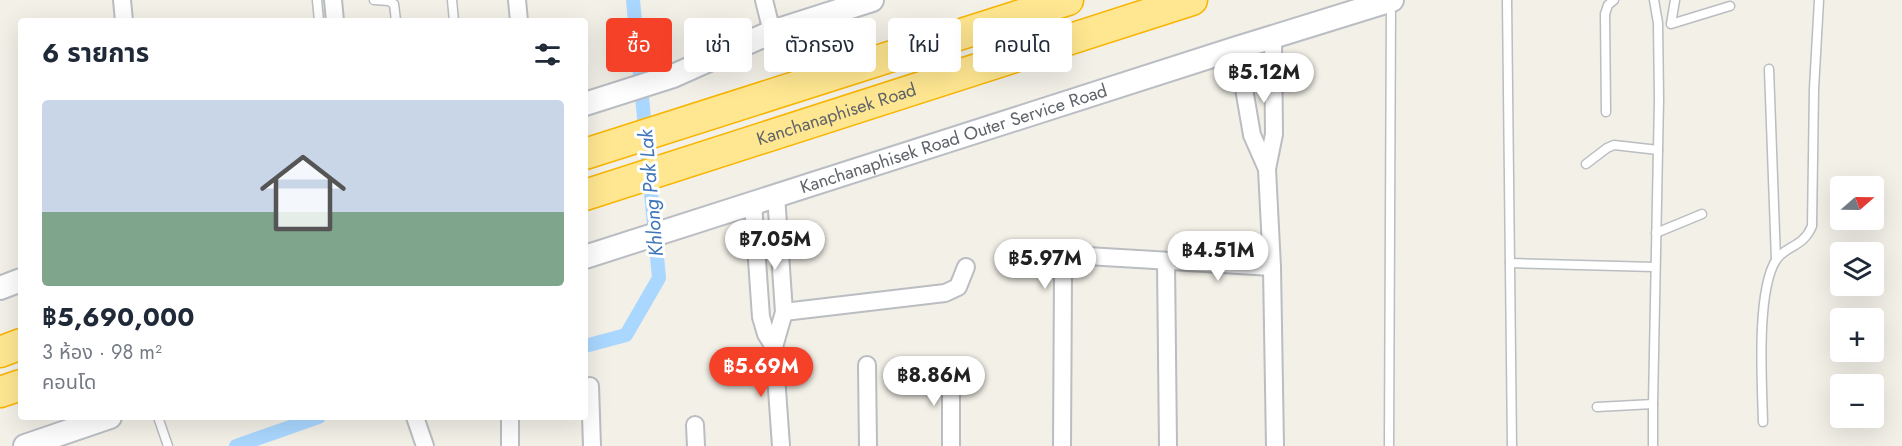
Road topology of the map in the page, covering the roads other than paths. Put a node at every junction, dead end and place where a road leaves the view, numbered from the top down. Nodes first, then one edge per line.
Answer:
1 (122, 0) edge
2 (317, 0) edge
3 (333, 0) edge
4 (374, 0) edge
5 (452, 0) edge
6 (529, 0) edge
7 (764, 0) edge
8 (872, 0) edge
9 (1068, 0) edge
10 (1192, 0) edge
11 (1391, 0) edge
12 (1507, 0) edge
13 (1614, 0) edge
14 (1654, 0) edge
15 (1675, 0) edge
16 (1819, 0) edge
17 (1730, 6) dead end
18 (518, 12) edge
19 (124, 18) edge
20 (320, 18) edge
21 (334, 18) edge
22 (396, 18) edge
23 (454, 18) edge
24 (768, 18) edge
25 (816, 18) edge
26 (764, 36) edge
27 (1273, 37) junction
28 (1237, 48) junction
29 (1769, 69) dead end
30 (592, 102) edge
31 (1606, 112) dead end
32 (1658, 150) junction
33 (588, 153) edge
34 (1586, 164) dead end
35 (1267, 169) junction
36 (588, 194) edge
37 (776, 195) junction
38 (753, 203) junction
39 (1702, 214) dead end
40 (1656, 234) junction
41 (588, 256) edge
42 (1776, 260) junction
43 (1166, 262) junction
44 (1510, 263) junction
45 (966, 267) dead end
46 (1272, 267) junction
47 (1654, 267) junction
48 (18, 281) edge
49 (781, 282) junction
50 (759, 284) junction
51 (0, 288) edge
52 (784, 312) junction
53 (18, 345) edge
54 (774, 347) junction
55 (0, 352) edge
56 (867, 365) dead end
57 (951, 369) dead end
58 (18, 386) edge
59 (590, 386) dead end
60 (0, 392) edge
61 (1653, 404) junction
62 (1597, 407) dead end
63 (101, 420) edge
64 (159, 420) edge
65 (417, 420) edge
66 (510, 420) edge
67 (1763, 422) dead end
68 (695, 425) dead end
69 (25, 446) edge
70 (168, 446) edge
71 (425, 446) edge
72 (510, 446) edge
73 (592, 446) edge
74 (696, 446) edge
75 (781, 446) edge
76 (868, 446) edge
77 (951, 446) edge
78 (1062, 446) edge
79 (1167, 446) edge
80 (1275, 446) edge
81 (1389, 446) edge
82 (1512, 446) edge
83 (1653, 446) edge

1 - 19 street
2 - 20 lane
3 - 21 street
4 - 22 lane
5 - 23 lane
6 - 18 street
7 - 24 street
8 - 25 main road
9 - 33 highway
10 - 36 highway, Kanchanaphisek Road
11 - 27 main road, Kanchanaphisek Road Outer Service Road
11 - 81 lane
12 - 44 lane
13 - 31 lane
14 - 32 lane
15 - 17 lane
16 - 42 lane
26 - 30 main road
27 - 28 main road, Kanchanaphisek Road Outer Service Road
27 - 35 street
28 - 35 street
28 - 37 main road, Kanchanaphisek Road Outer Service Road
29 - 42 lane
32 - 34 lane
32 - 40 lane
35 - 46 street
37 - 38 main road, Kanchanaphisek Road Outer Service Road
37 - 49 street
38 - 41 main road, Kanchanaphisek Road Outer Service Road
38 - 50 street
39 - 40 lane
40 - 47 lane
42 - 67 lane
43 - 46 street
43 - 78 street
43 - 79 street
44 - 47 lane
44 - 82 lane
45 - 52 street
46 - 80 street
47 - 61 lane
48 - 51 main road
49 - 50 street
49 - 52 street
50 - 54 street
52 - 54 street
53 - 55 highway
54 - 75 street
56 - 76 street
57 - 77 street
58 - 60 highway
59 - 73 street
61 - 62 lane
61 - 83 lane
63 - 69 main road
64 - 70 lane
65 - 71 street
66 - 72 street
68 - 74 street

